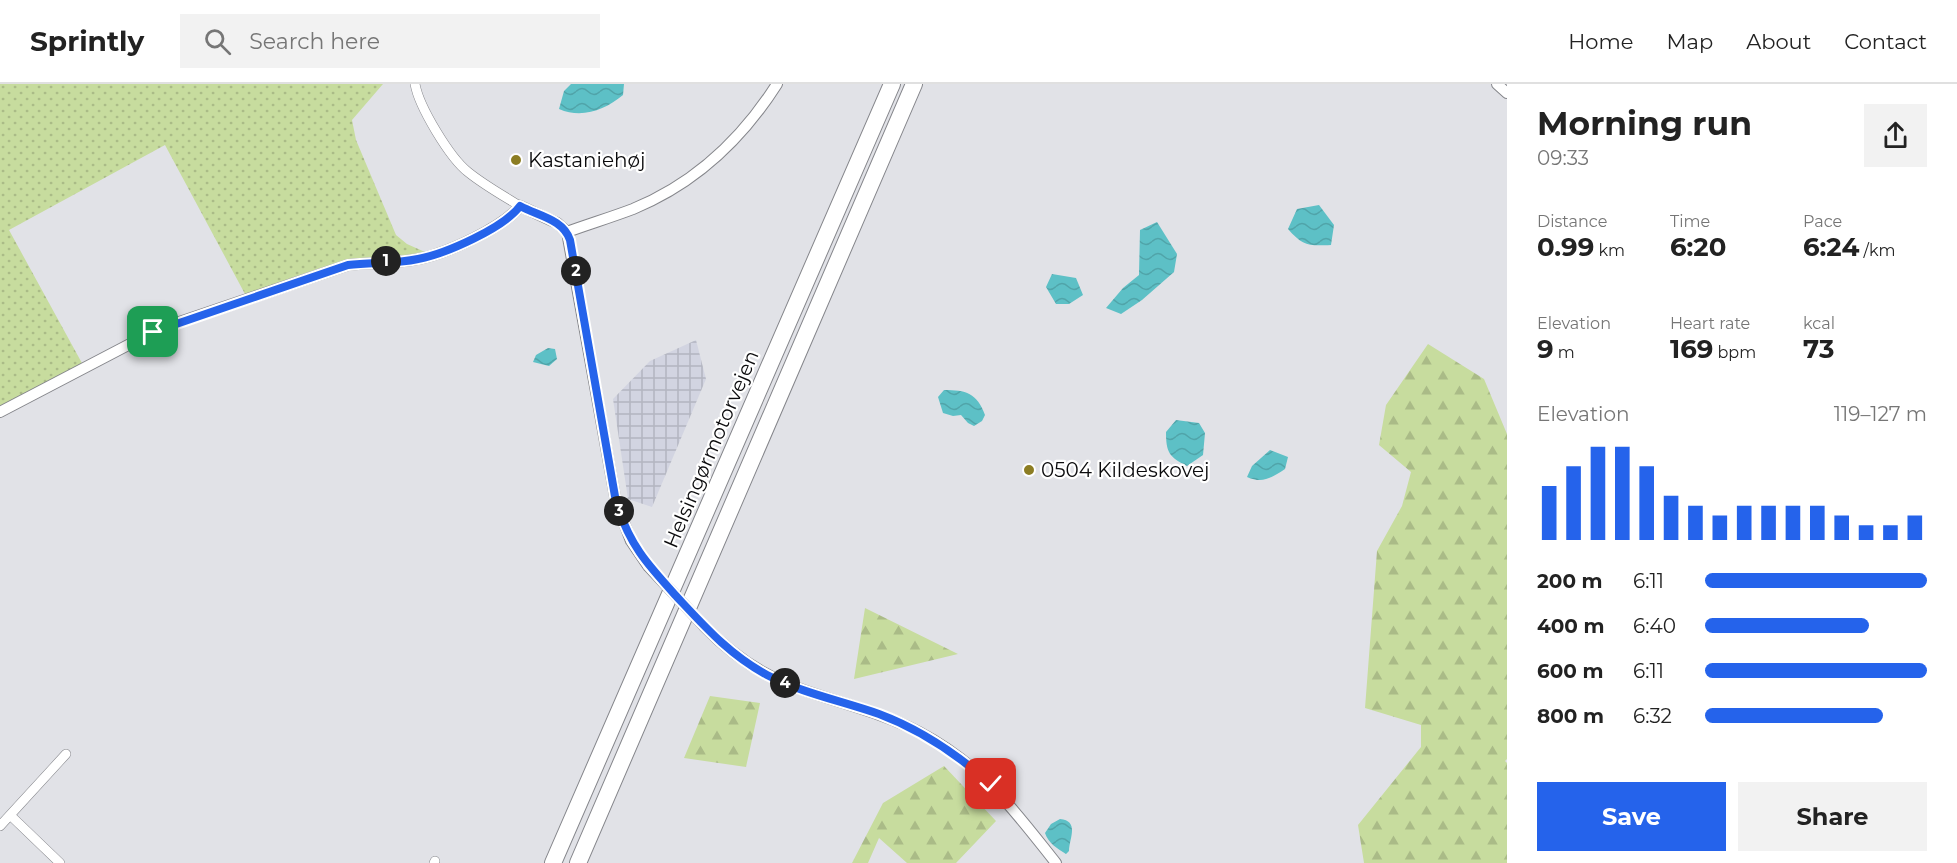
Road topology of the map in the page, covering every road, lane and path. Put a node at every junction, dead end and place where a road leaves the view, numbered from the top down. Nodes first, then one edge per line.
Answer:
1 (415, 84) edge
2 (777, 84) edge
3 (892, 84) edge
4 (914, 84) edge
5 (1497, 84) edge
6 (1507, 93) edge
7 (520, 206) junction
8 (567, 232) junction
9 (0, 412) edge
10 (66, 754) dead end
11 (10, 815) junction
12 (0, 825) edge
13 (60, 863) edge
14 (554, 863) edge
15 (578, 863) edge
16 (1056, 863) edge

1 - 7 street
2 - 8 street
3 - 14 highway, Helsingørmotorvejen
4 - 15 highway, Helsingørmotorvejen
5 - 6 street
7 - 8 street
7 - 9 street
8 - 16 street, bridge
10 - 11 street
11 - 12 street
11 - 13 street

